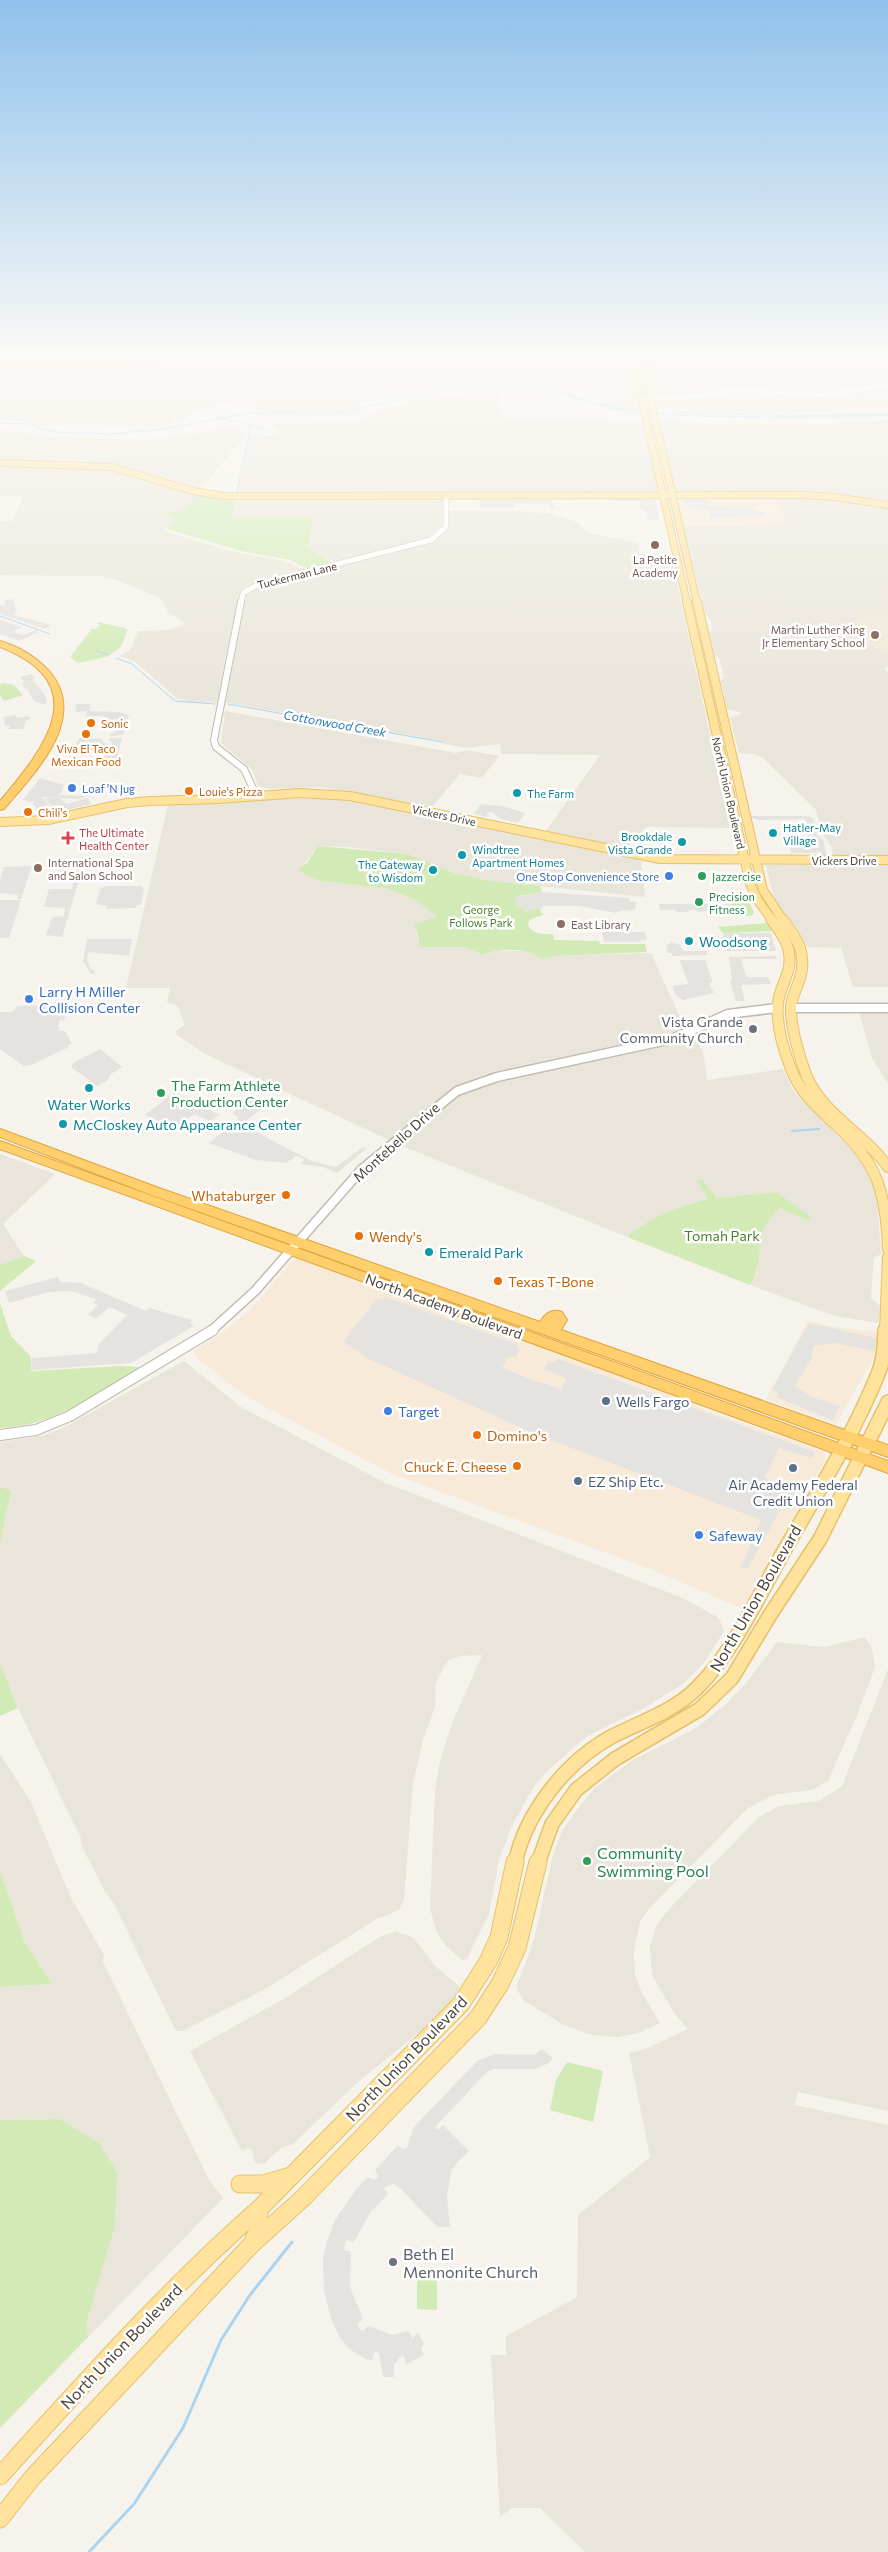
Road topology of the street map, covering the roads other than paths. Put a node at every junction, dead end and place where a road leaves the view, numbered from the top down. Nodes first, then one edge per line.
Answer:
1 (144, 476) edge
2 (659, 476) edge
3 (668, 476) edge
4 (663, 495) junction
5 (672, 495) junction
6 (446, 496) junction
7 (888, 505) edge
8 (0, 644) edge
9 (35, 763) junction
10 (729, 790) junction
11 (0, 793) edge
12 (256, 795) junction
13 (0, 807) edge
14 (745, 810) junction
15 (0, 822) edge
16 (744, 860) junction
17 (757, 860) junction
18 (888, 860) edge
19 (767, 916) junction
20 (795, 934) junction
21 (778, 1008) junction
22 (791, 1008) junction
23 (888, 1008) edge
24 (0, 1133) edge
25 (0, 1145) edge
26 (888, 1167) edge
27 (295, 1246) junction
28 (888, 1249) edge
29 (888, 1257) edge
30 (888, 1402) edge
31 (0, 1435) edge
32 (844, 1443) junction
33 (865, 1451) junction
34 (888, 1451) edge
35 (888, 1467) edge
36 (291, 2176) junction
37 (240, 2184) dead end
38 (259, 2208) junction
39 (250, 2245) junction
40 (0, 2476) edge
41 (0, 2519) edge

1 - 6 main road
2 - 4 main road, North Union Boulevard
3 - 5 main road, North Union Boulevard
4 - 5 main road
4 - 6 main road
4 - 10 main road, North Union Boulevard
5 - 7 main road
5 - 14 main road, North Union Boulevard
6 - 12 street, Tuckerman Lane
8 - 9 highway
9 - 11 highway
9 - 13 highway
10 - 14 main road
10 - 16 main road, North Union Boulevard
12 - 15 main road, Vickers Drive
12 - 16 main road, Vickers Drive
14 - 17 main road, North Union Boulevard
16 - 17 main road, Vickers Drive
16 - 19 main road, North Union Boulevard
17 - 18 main road, Vickers Drive
17 - 20 main road, North Union Boulevard
19 - 20 main road
19 - 21 main road, North Union Boulevard
20 - 22 main road, North Union Boulevard
21 - 27 street, Montebello Drive
21 - 28 main road, North Union Boulevard
22 - 23 street
22 - 26 main road, North Union Boulevard
24 - 27 highway, North Academy Boulevard
25 - 27 highway, North Academy Boulevard
27 - 31 street, Montebello Drive
27 - 32 highway, North Academy Boulevard
27 - 32 highway, North Academy Boulevard
29 - 32 main road, North Union Boulevard
30 - 33 main road, North Union Boulevard
32 - 33 highway, North Academy Boulevard
32 - 36 main road, North Union Boulevard
33 - 34 highway, North Academy Boulevard
33 - 35 highway, North Academy Boulevard
33 - 39 main road, North Union Boulevard
36 - 37 main road
36 - 38 main road, North Union Boulevard
38 - 39 main road
38 - 40 main road, North Union Boulevard
39 - 41 main road, North Union Boulevard

